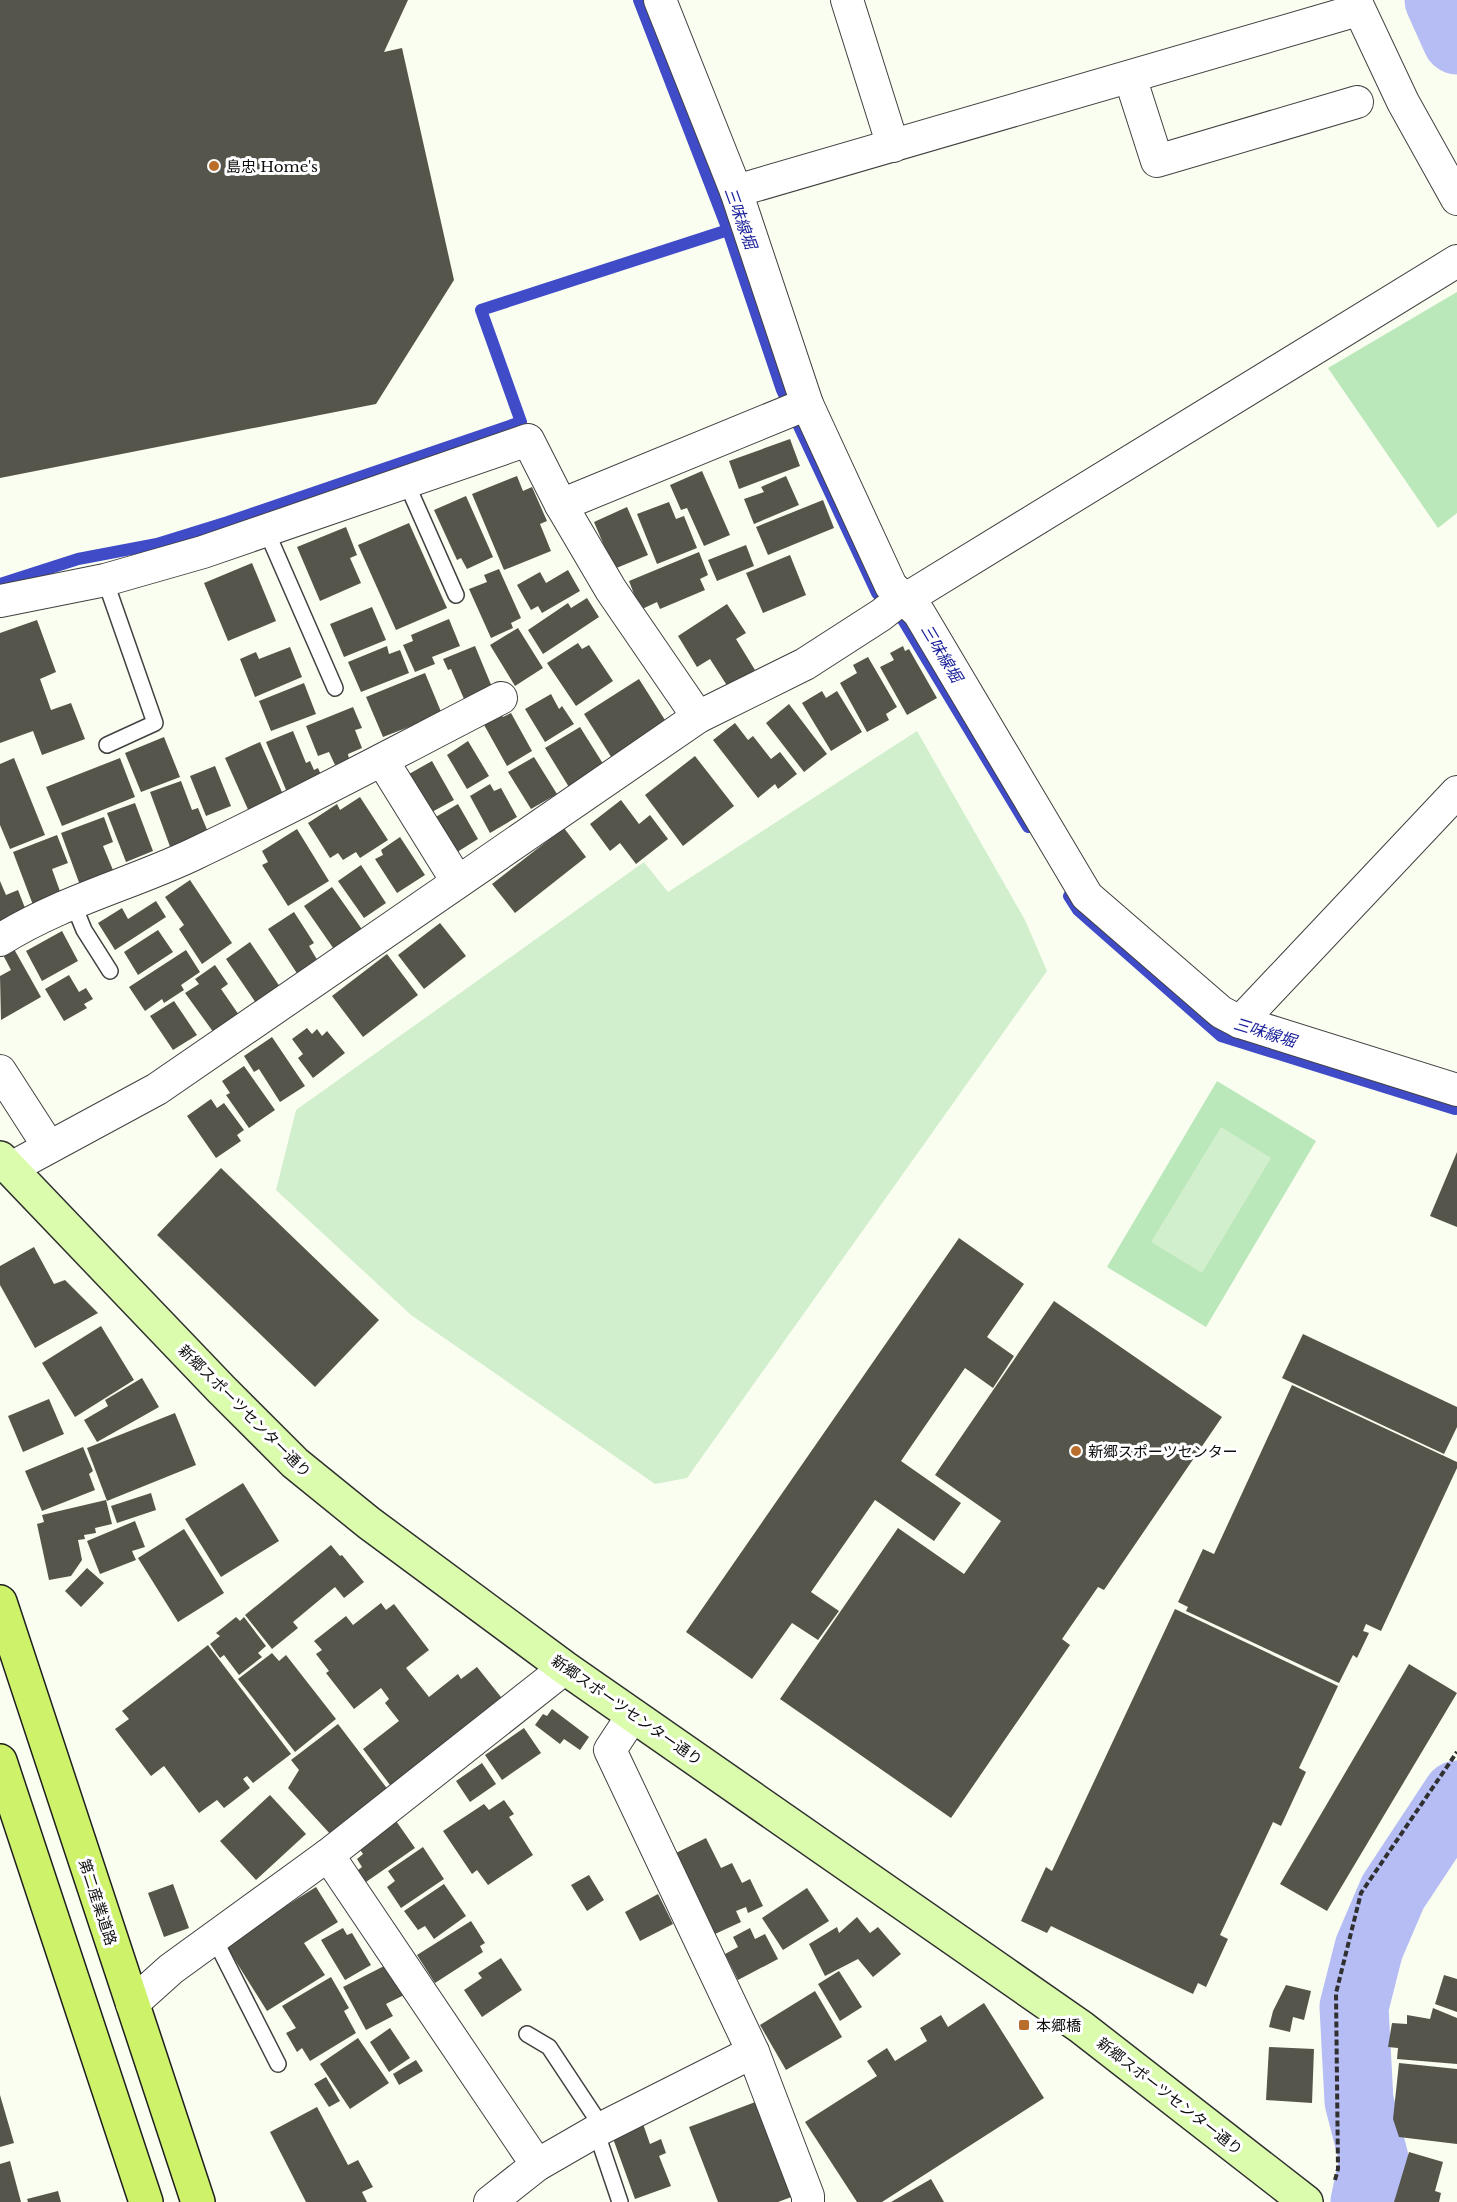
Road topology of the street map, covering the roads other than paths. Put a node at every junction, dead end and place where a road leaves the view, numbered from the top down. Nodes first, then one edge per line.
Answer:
1 (660, 0) edge
2 (847, 0) edge
3 (1357, 5) edge
4 (1130, 77) junction
5 (1357, 102) dead end
6 (893, 146) junction
7 (736, 191) junction
8 (1457, 199) edge
9 (1457, 261) edge
10 (807, 404) junction
11 (406, 482) junction
12 (561, 505) junction
13 (266, 530) junction
14 (105, 580) junction
15 (456, 595) dead end
16 (0, 601) edge
17 (894, 606) junction
18 (334, 688) dead end
19 (501, 698) dead end
20 (698, 717) junction
21 (107, 745) dead end
22 (381, 760) junction
23 (1457, 792) edge
24 (457, 881) junction
25 (73, 903) junction
26 (0, 940) edge
27 (110, 971) dead end
28 (1240, 1022) junction
29 (0, 1071) edge
30 (1457, 1090) edge
31 (49, 1147) junction
32 (6, 1163) edge
33 (0, 1602) edge
34 (565, 1668) junction
35 (633, 1715) junction
36 (0, 1761) edge
37 (328, 1855) junction
38 (214, 1938) junction
39 (132, 2004) junction
40 (527, 2034) dead end
41 (753, 2052) junction
42 (278, 2064) dead end
43 (599, 2129) junction
44 (537, 2165) junction
45 (1319, 2196) edge
46 (146, 2202) edge
47 (198, 2202) edge
48 (490, 2202) edge
49 (620, 2202) edge
50 (808, 2202) edge

1 - 7 street
2 - 6 street
3 - 4 street
3 - 8 street
4 - 5 street
4 - 6 street
6 - 7 street
7 - 10 street
9 - 17 street
10 - 12 street
10 - 17 street
11 - 12 street
11 - 13 street
11 - 15 lane
12 - 20 street
13 - 14 street
13 - 18 lane
14 - 16 street
14 - 21 lane
17 - 20 street
17 - 28 street
19 - 22 street
20 - 24 street
22 - 24 street
22 - 25 street
23 - 28 street
24 - 31 street
25 - 26 street
25 - 27 lane
28 - 30 street
29 - 31 street
31 - 32 street
32 - 34 street, 新郷スポーツセンター通り
33 - 39 main road, 第二産業道路
34 - 35 street, 新郷スポーツセンター通り
34 - 37 street
35 - 41 street
35 - 45 street, 新郷スポーツセンター通り
36 - 46 main road
37 - 38 street
37 - 44 street
38 - 39 street
38 - 42 lane
39 - 47 main road, 第二産業道路
40 - 43 lane
41 - 43 street
41 - 50 street
43 - 44 street
43 - 49 lane
44 - 48 street

